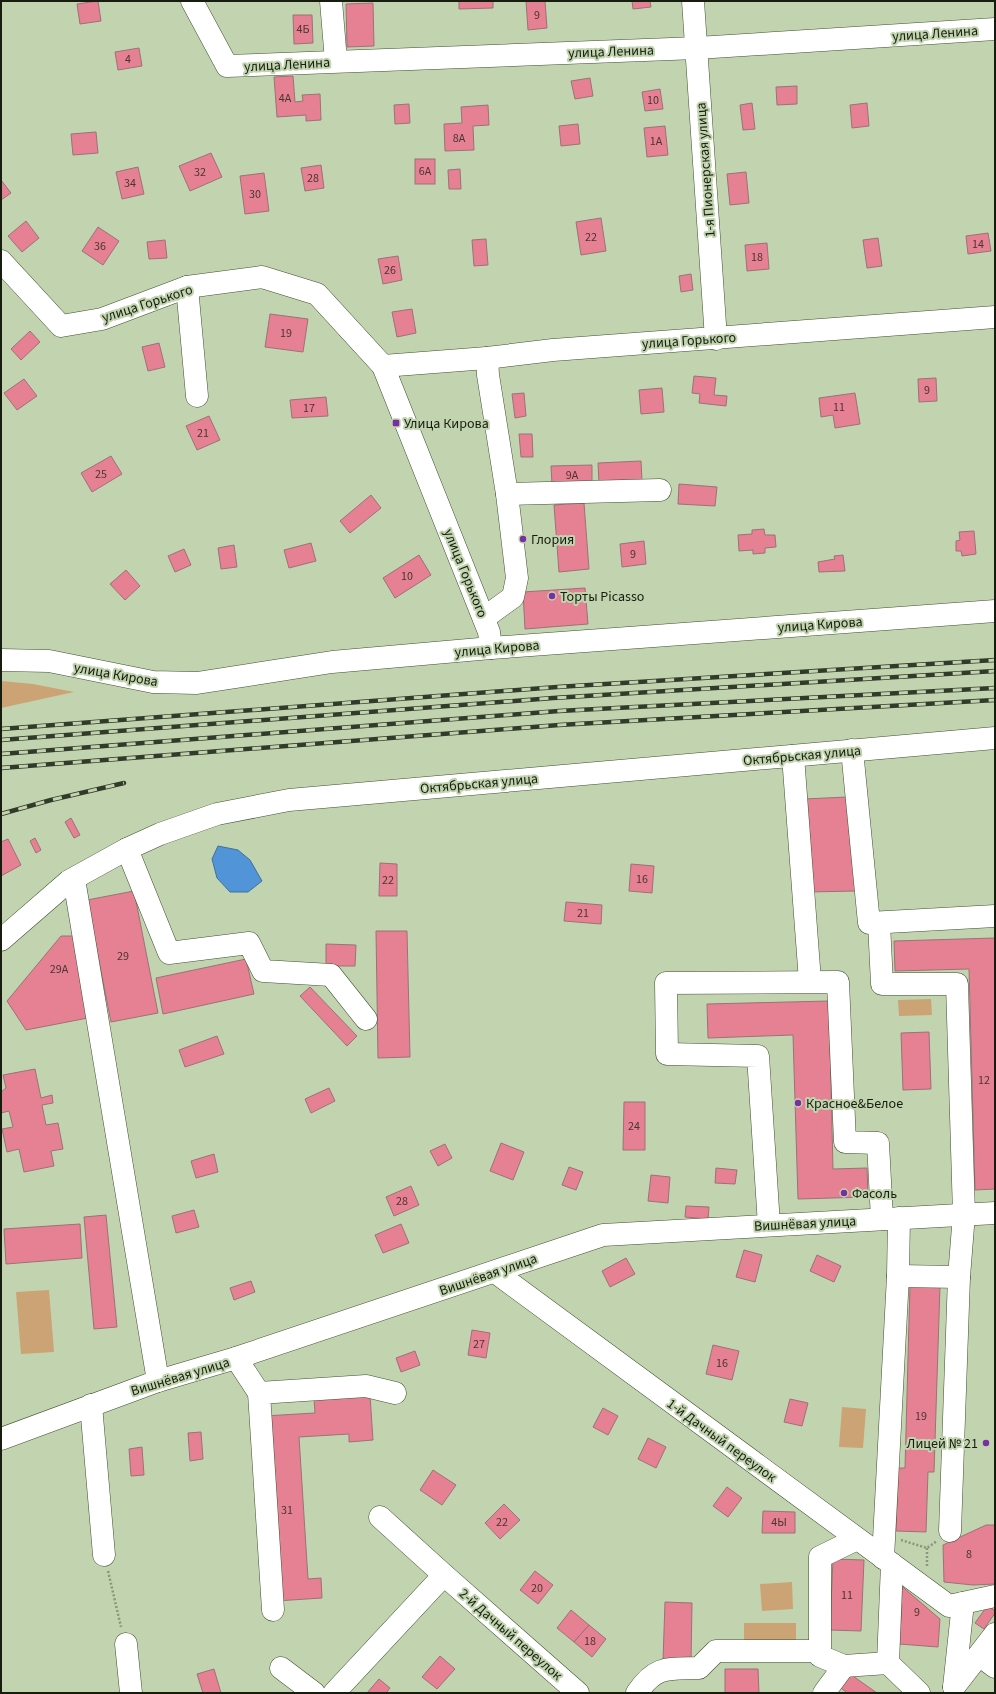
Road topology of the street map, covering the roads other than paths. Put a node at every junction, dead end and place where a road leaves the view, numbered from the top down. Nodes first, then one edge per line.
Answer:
1 (192, 1) edge
2 (331, 1) edge
3 (693, 1) edge
4 (995, 29) edge
5 (697, 48) junction
6 (336, 61) junction
7 (1, 261) edge
8 (187, 287) junction
9 (995, 317) edge
10 (716, 339) junction
11 (487, 358) junction
12 (383, 366) junction
13 (197, 396) dead end
14 (660, 490) dead end
15 (507, 494) junction
16 (995, 611) edge
17 (484, 618) junction
18 (491, 648) junction
19 (1, 660) edge
20 (995, 738) edge
21 (852, 750) junction
22 (793, 756) junction
23 (127, 849) junction
24 (74, 879) junction
25 (995, 916) edge
26 (879, 923) junction
27 (1, 940) edge
28 (810, 981) junction
29 (366, 1019) dead end
30 (995, 1213) edge
31 (964, 1214) junction
32 (890, 1219) junction
33 (769, 1224) junction
34 (495, 1272) junction
35 (898, 1276) junction
36 (959, 1278) junction
37 (236, 1358) junction
38 (158, 1381) junction
39 (259, 1393) junction
40 (395, 1393) dead end
41 (91, 1405) junction
42 (1, 1439) edge
43 (380, 1517) dead end
44 (950, 1531) road end
45 (856, 1539) junction
46 (104, 1555) road end
47 (887, 1561) junction
48 (444, 1575) junction
49 (995, 1596) edge
50 (956, 1605) junction
51 (273, 1610) dead end
52 (995, 1634) edge
53 (126, 1644) road end
54 (820, 1651) junction
55 (987, 1661) edge
56 (888, 1663) junction
57 (844, 1666) junction
58 (281, 1668) dead end
59 (952, 1690) edge
60 (131, 1693) edge
61 (314, 1693) edge
62 (334, 1693) edge
63 (577, 1693) edge
64 (637, 1693) edge
65 (824, 1693) edge
66 (919, 1693) edge

1 - 6 street, улица Ленина
2 - 6 street
3 - 5 street, 1-я Пионерская улица
4 - 5 street, улица Ленина
5 - 6 street, улица Ленина
5 - 10 street, 1-я Пионерская улица
7 - 8 street, улица Горького
8 - 12 street, улица Горького
8 - 13 street
9 - 10 street, улица Горького
10 - 11 street, улица Горького
11 - 12 street, улица Горького
11 - 15 street
12 - 17 street, улица Горького
14 - 15 street
15 - 17 street
16 - 18 street, улица Кирова
17 - 18 street, улица Горького
18 - 19 street, улица Кирова
20 - 21 street, Октябрьская улица
21 - 22 street, Октябрьская улица
21 - 26 street
22 - 23 street, Октябрьская улица
22 - 28 street
23 - 24 street, Октябрьская улица
23 - 29 street
24 - 27 street, Октябрьская улица
24 - 38 street
25 - 26 street
26 - 31 street
28 - 32 street
28 - 33 street
30 - 31 street, Вишнёвая улица
31 - 32 street, Вишнёвая улица
31 - 36 street
32 - 33 street, Вишнёвая улица
32 - 35 street
33 - 34 street, Вишнёвая улица
34 - 37 street, Вишнёвая улица
34 - 45 street, 1-й Дачный переулок
35 - 36 street
35 - 47 street
36 - 44 street
37 - 38 street, Вишнёвая улица
37 - 39 street
38 - 41 street, Вишнёвая улица
39 - 40 street
39 - 51 street
41 - 42 street, Вишнёвая улица
41 - 46 street
43 - 48 street, 2-й Дачный переулок
45 - 47 street, 1-й Дачный переулок
45 - 54 street
47 - 50 street, 1-й Дачный переулок
47 - 56 street
48 - 62 street
48 - 63 street, 2-й Дачный переулок
49 - 50 street
50 - 59 street
52 - 55 street
53 - 60 street
54 - 57 street
54 - 64 street
55 - 59 street
56 - 57 street
56 - 66 street
57 - 65 street
58 - 61 street

